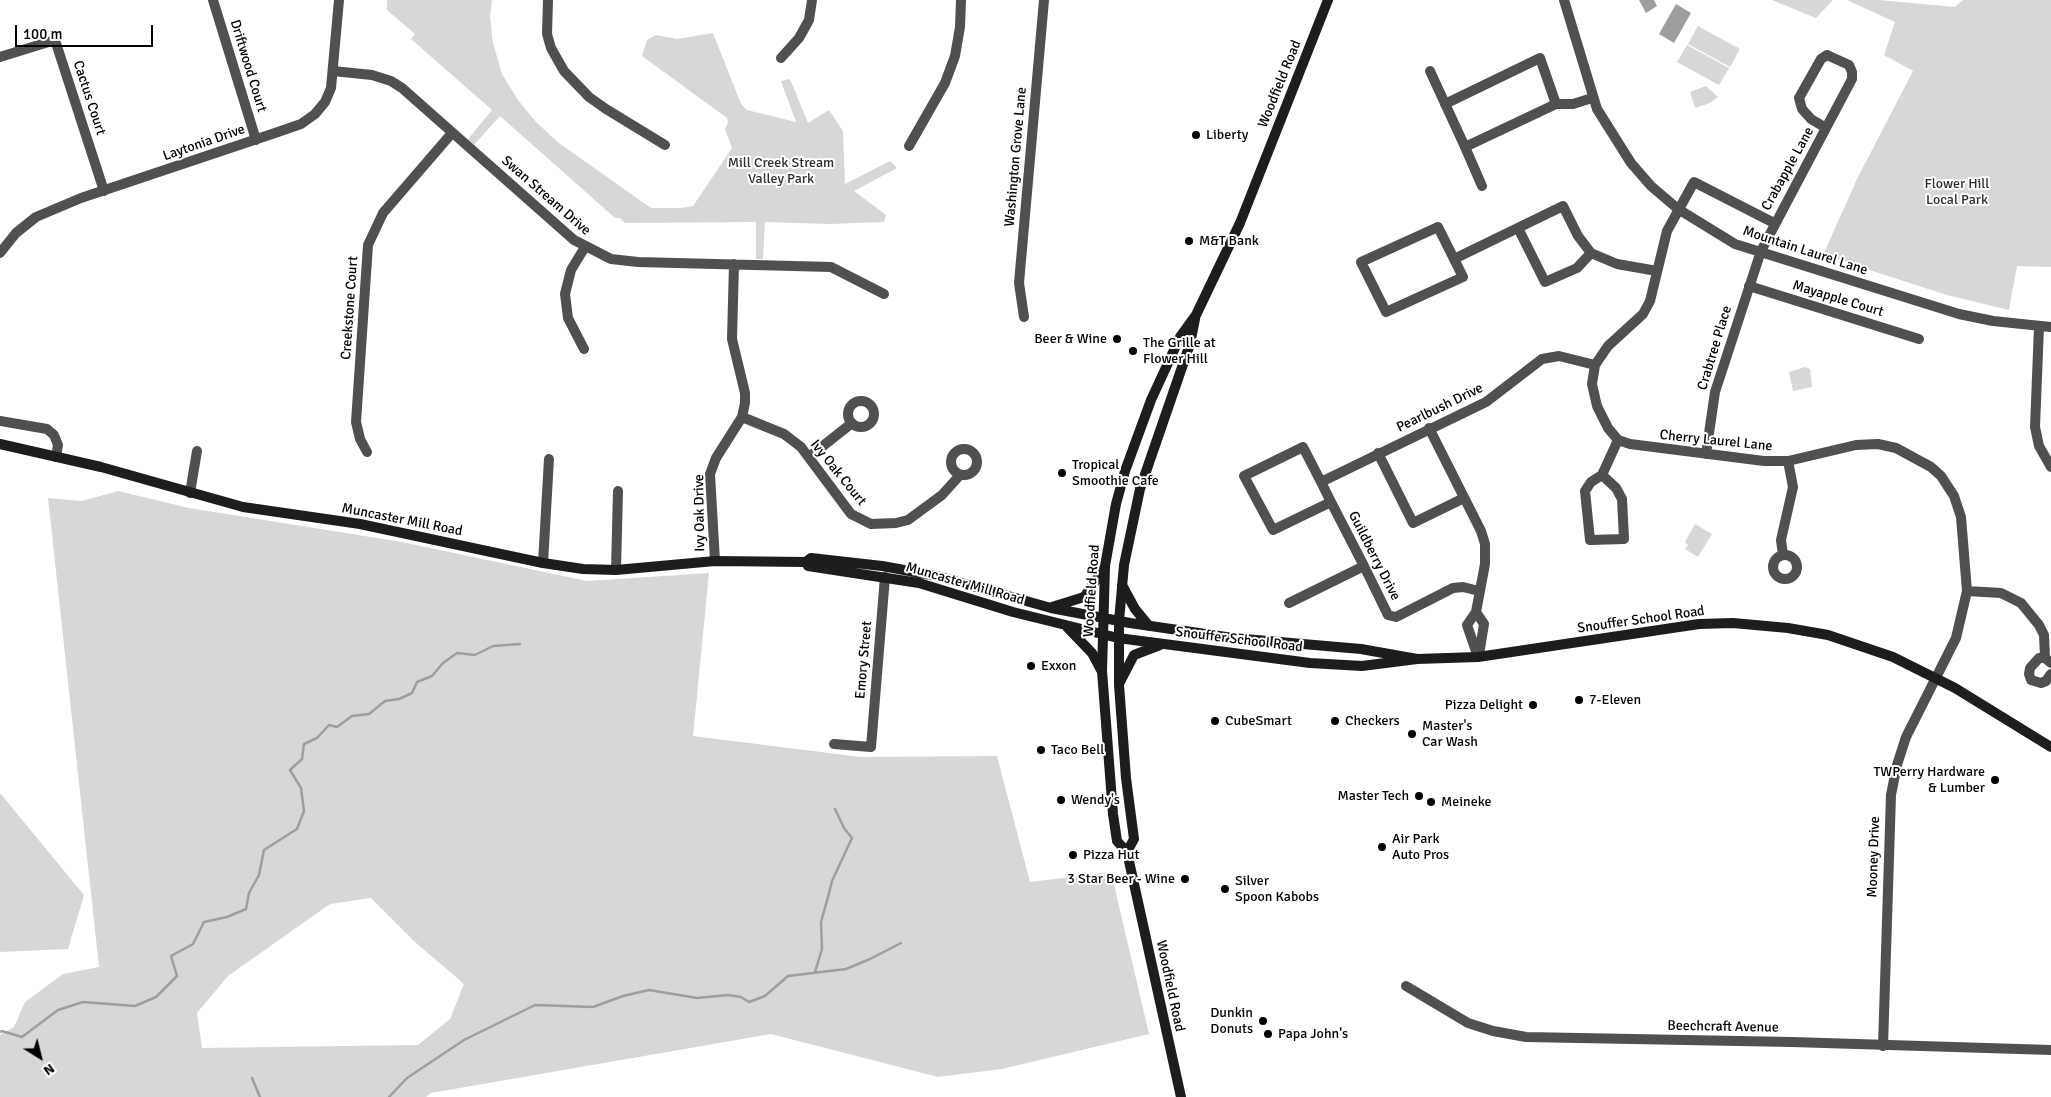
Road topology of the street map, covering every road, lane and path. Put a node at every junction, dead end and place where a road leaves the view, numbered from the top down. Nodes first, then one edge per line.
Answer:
1 (213, 0) edge
2 (338, 0) edge
3 (548, 0) edge
4 (812, 0) edge
5 (961, 0) edge
6 (1044, 0) edge
7 (1328, 0) edge
8 (1564, 0) edge
9 (0, 57) edge
10 (781, 58) dead end
11 (333, 71) junction
12 (1430, 71) dead end
13 (1592, 98) junction
14 (1445, 104) junction
15 (1556, 104) junction
16 (1826, 128) junction
17 (452, 133) junction
18 (256, 140) junction
19 (665, 145) dead end
20 (909, 146) dead end
21 (1465, 147) junction
22 (1482, 186) dead end
23 (104, 191) junction
24 (1678, 210) junction
25 (1774, 223) junction
26 (1518, 228) junction
27 (585, 247) junction
28 (1760, 251) junction
29 (0, 253) edge
30 (1590, 253) junction
31 (1454, 259) junction
32 (734, 264) junction
33 (1657, 271) junction
34 (1749, 286) junction
35 (884, 294) dead end
36 (1196, 315) junction
37 (1024, 317) dead end
38 (2040, 327) junction
39 (2051, 327) edge
40 (1919, 339) dead end
41 (584, 349) dead end
42 (1596, 365) junction
43 (742, 417) junction
44 (0, 421) edge
45 (852, 423) dead end
46 (1429, 428) junction
47 (1618, 440) junction
48 (0, 444) edge
49 (197, 451) dead end
50 (367, 452) dead end
51 (1378, 453) junction
52 (1706, 454) junction
53 (56, 457) junction
54 (809, 457) junction
55 (549, 459) dead end
56 (1788, 461) junction
57 (2051, 467) edge
58 (960, 475) dead end
59 (1602, 475) junction
60 (1321, 482) junction
61 (618, 491) dead end
62 (190, 493) junction
63 (1464, 498) junction
64 (1331, 502) junction
65 (1783, 555) dead end
66 (715, 561) junction
67 (806, 562) junction
68 (542, 563) junction
69 (1105, 566) junction
70 (1364, 566) junction
71 (616, 570) junction
72 (885, 576) junction
73 (1122, 584) junction
74 (1967, 590) junction
75 (1479, 591) junction
76 (1289, 603) dead end
77 (1050, 608) junction
78 (1103, 618) junction
79 (1119, 620) junction
80 (1149, 626) junction
81 (1067, 627) junction
82 (1103, 635) junction
83 (1118, 638) junction
84 (1161, 644) junction
85 (1478, 657) junction
86 (1417, 659) junction
87 (2048, 660) edge
88 (1102, 671) junction
89 (2051, 674) edge
90 (1937, 678) junction
91 (1119, 685) junction
92 (834, 744) dead end
93 (2051, 747) edge
94 (1127, 852) junction
95 (1406, 986) dead end
96 (1883, 1046) junction
97 (2051, 1050) edge
98 (1180, 1097) edge

1 - 18 street, Driftwood Court
2 - 11 street, Laytonia Drive
3 - 19 street
4 - 10 street
5 - 20 street
6 - 37 street, Washington Grove Lane
7 - 36 main road, Woodfield Road
8 - 13 street, Mountain Laurel Lane
9 - 23 street, Cactus Court
11 - 17 street, Swan Stream Drive
11 - 18 street, Laytonia Drive
12 - 14 street
13 - 15 street
13 - 24 street, Mountain Laurel Lane
14 - 15 street
14 - 21 street
15 - 21 street
16 - 16 street, Crabapple Lane
16 - 25 street, Crabapple Lane
17 - 27 street, Swan Stream Drive
17 - 50 street, Creekstone Court
18 - 23 street, Laytonia Drive
21 - 22 street
23 - 29 street, Laytonia Drive
24 - 25 street
24 - 28 street, Mountain Laurel Lane
24 - 33 street
25 - 28 street, Crabapple Lane
26 - 30 street
26 - 30 street
26 - 31 street
27 - 32 street, Swan Stream Drive
27 - 41 street
28 - 34 street, Crabtree Place
28 - 38 street, Mountain Laurel Lane
30 - 33 street
31 - 31 street
32 - 35 street, Swan Stream Drive
32 - 43 street, Ivy Oak Drive
33 - 42 street
34 - 40 street, Mayapple Court
34 - 52 street, Crabtree Place
36 - 69 main road, Woodfield Road
36 - 73 main road, Woodfield Road
38 - 39 street, Mountain Laurel Lane
38 - 57 street
42 - 46 street, Pearlbush Drive
42 - 47 street
43 - 54 street, Ivy Oak Court
43 - 66 street, Ivy Oak Drive
44 - 53 street
45 - 54 street
46 - 51 street, Pearlbush Drive
46 - 63 street
47 - 52 street, Cherry Laurel Lane
47 - 59 street
48 - 53 main road, Muncaster Mill Road
49 - 62 street
51 - 60 street, Pearlbush Drive
51 - 63 street
52 - 56 street, Cherry Laurel Lane
53 - 62 main road, Muncaster Mill Road
54 - 58 street, Ivy Oak Court
55 - 68 street
56 - 65 street
56 - 74 street, Cherry Laurel Lane
59 - 59 street
60 - 64 street, Guildberry Drive
60 - 64 street, Guildberry Drive
61 - 71 street
62 - 68 main road, Muncaster Mill Road
63 - 75 street
64 - 70 street, Guildberry Drive
66 - 67 main road, Muncaster Mill Road
66 - 71 main road, Muncaster Mill Road
67 - 72 main road, Muncaster Mill Road
67 - 77 main road, Muncaster Mill Road
68 - 71 main road, Muncaster Mill Road
69 - 77 main road
69 - 78 main road, Woodfield Road
70 - 75 street, Guildberry Drive
70 - 76 street
72 - 81 main road, Muncaster Mill Road
72 - 92 street, Emory Street
73 - 79 main road, Woodfield Road
73 - 80 main road
74 - 87 street
74 - 90 street, Cherry Laurel Lane
75 - 85 street
77 - 78 main road, Muncaster Mill Road
78 - 79 main road, Muncaster Mill Road
78 - 82 main road, Woodfield Road
79 - 80 main road, Snouffer School Road
79 - 83 main road, Woodfield Road
80 - 86 main road, Snouffer School Road
81 - 82 main road, Muncaster Mill Road
81 - 88 main road
82 - 83 main road, Muncaster Mill Road
82 - 88 main road, Woodfield Road
83 - 84 main road, Snouffer School Road
83 - 91 main road, Woodfield Road
84 - 86 main road, Snouffer School Road
84 - 91 main road
85 - 86 main road, Snouffer School Road
85 - 90 main road, Snouffer School Road
87 - 89 street
88 - 94 main road, Woodfield Road
90 - 93 main road, Snouffer School Road
90 - 96 street, Mooney Drive
91 - 94 main road, Woodfield Road
94 - 98 main road, Woodfield Road
95 - 96 street, Beechcraft Avenue
96 - 97 street, Beechcraft Avenue

